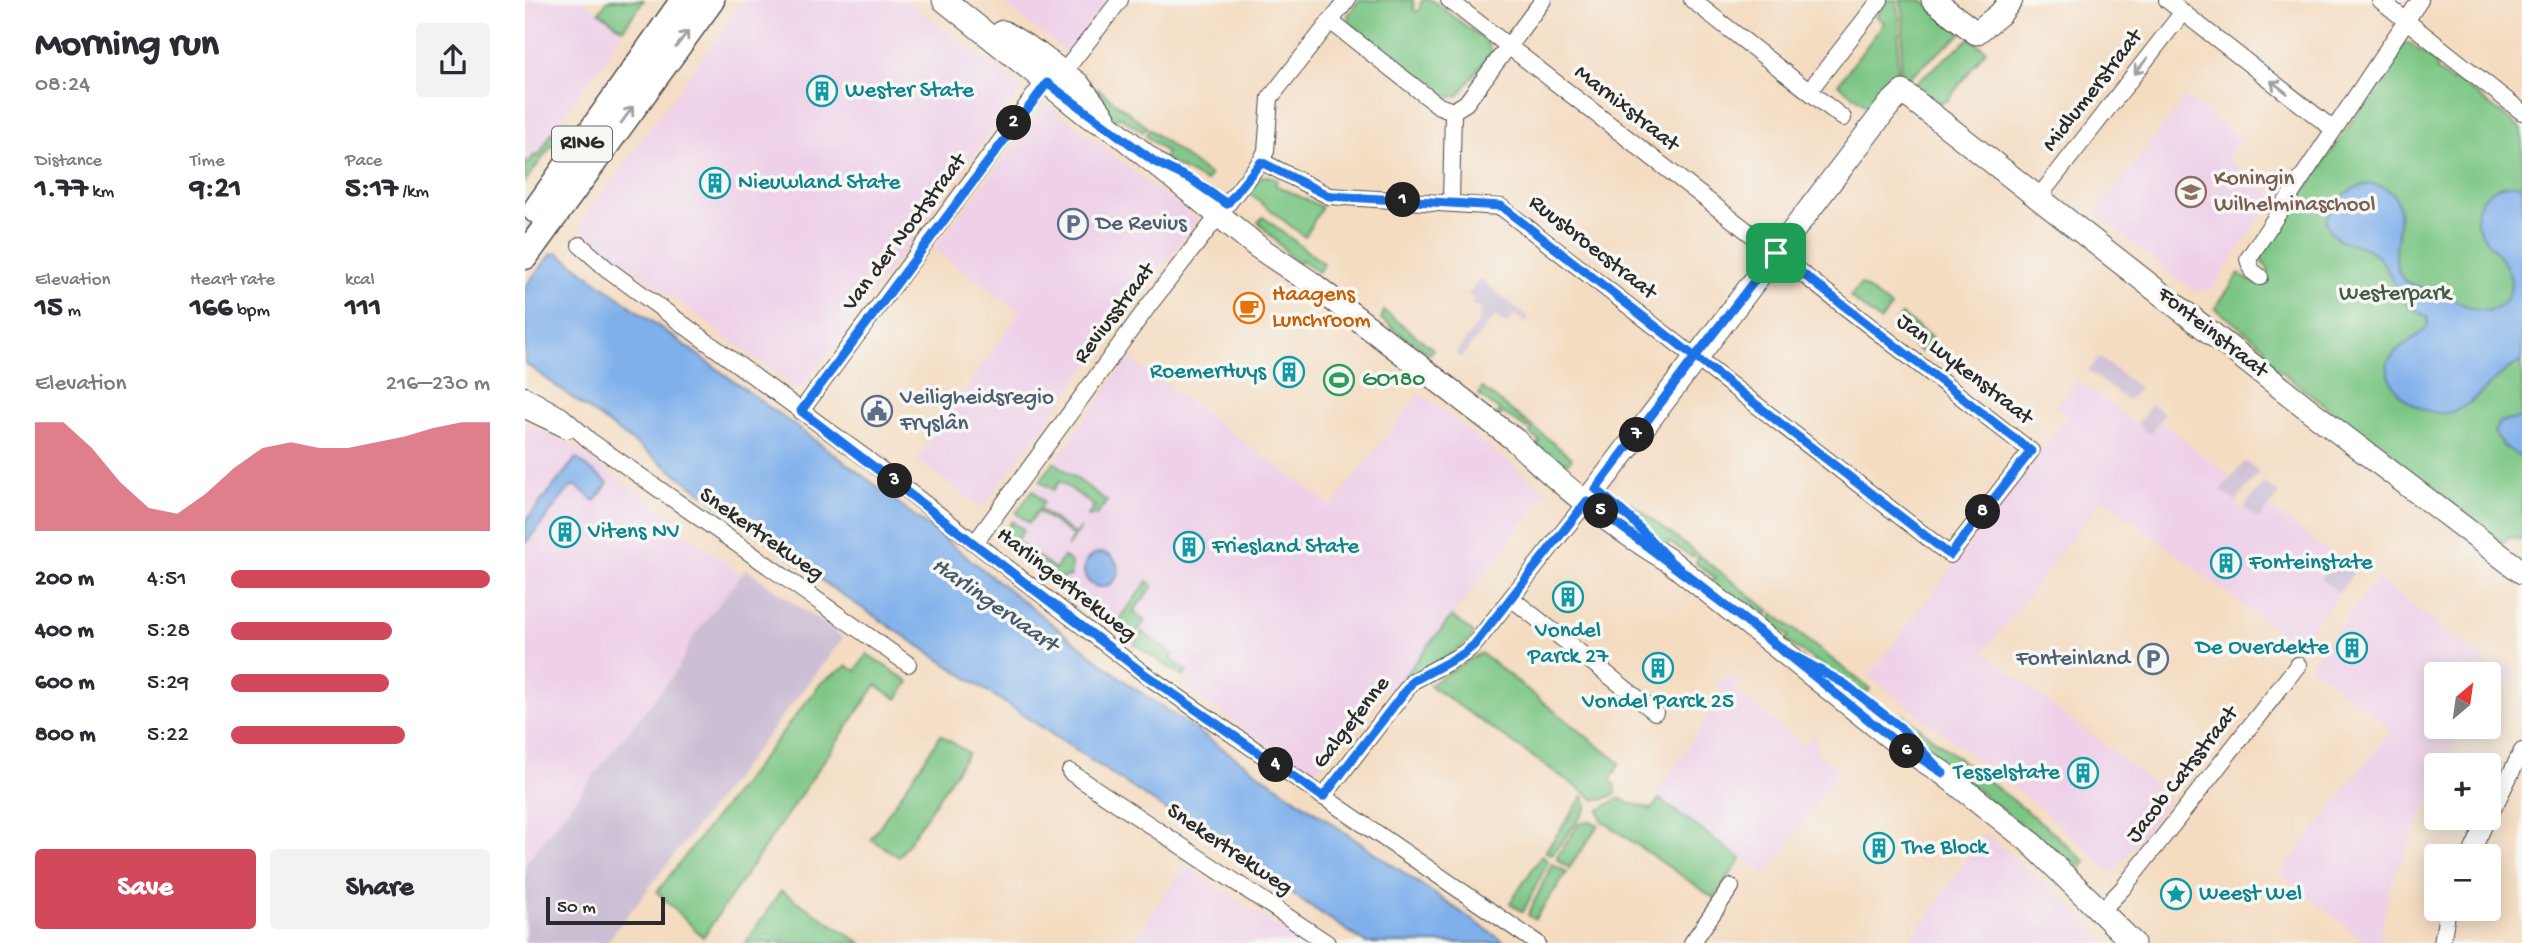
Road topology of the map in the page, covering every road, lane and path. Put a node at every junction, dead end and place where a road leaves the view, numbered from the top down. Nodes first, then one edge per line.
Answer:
1 (684, 0) edge
2 (711, 0) edge
3 (944, 0) edge
4 (961, 0) edge
5 (1120, 0) edge
6 (1347, 0) edge
7 (1449, 0) edge
8 (1543, 0) edge
9 (1692, 0) edge
10 (1880, 0) edge
11 (1933, 0) edge
12 (2011, 0) edge
13 (2167, 0) edge
14 (2380, 0) edge
15 (2420, 0) edge
16 (2183, 12) junction
17 (1330, 21) junction
18 (2407, 21) junction
19 (1508, 46) junction
20 (1054, 77) junction
21 (1809, 91) junction
22 (1453, 111) junction
23 (2522, 112) edge
24 (1843, 118) dead end
25 (2333, 129) junction
26 (1261, 162) junction
27 (2038, 198) junction
28 (1451, 202) junction
29 (1223, 209) junction
30 (525, 225) edge
31 (580, 245) dead end
32 (1776, 253) junction
33 (525, 256) edge
34 (2260, 277) dead end
35 (1695, 357) junction
36 (525, 395) edge
37 (525, 410) edge
38 (801, 411) junction
39 (589, 440) junction
40 (1591, 495) junction
41 (975, 543) junction
42 (2522, 572) edge
43 (1511, 598) junction
44 (908, 664) dead end
45 (2298, 665) dead end
46 (1655, 712) dead end
47 (2522, 751) edge
48 (1070, 772) dead end
49 (2501, 792) edge
50 (1323, 797) junction
51 (1731, 887) dead end
52 (2106, 906) junction
53 (2446, 921) edge
54 (1327, 943) edge
55 (1537, 943) edge
56 (1692, 943) edge
57 (2133, 943) edge
58 (2152, 943) edge
59 (2442, 943) edge

1 - 30 main road, RING
33 -> 2 main road, RING
3 - 20 main road
4 - 20 main road
5 - 20 street, Van der Nootstraat
6 - 17 street
7 - 19 street, Marnixstraat
8 - 19 street
9 - 21 street
10 - 21 street
11 - 12 main road
13 - 16 street
14 - 18 street
15 - 18 street
25 -> 16 street
16 -> 27 street, Midlumerstraat
17 - 22 street
17 - 26 street
18 - 23 street
18 - 25 street
19 - 22 street
19 - 32 street, Marnixstraat
20 - 29 main road
20 - 38 street, Van der Nootstraat
21 - 24 street
22 - 28 street
25 - 34 street
26 - 28 street, Ruusbroecstraat
26 - 29 street
27 - 32 main road, Fonteinstraat
27 - 42 main road, Fonteinstraat
28 - 35 street, Ruusbroecstraat
29 - 40 main road
29 - 41 street, Reviusstraat
31 - 38 street, Harlingertrekweg
32 - 35 main road
32 - 35 street, Jan Luykenstraat
35 - 40 main road
36 - 39 street, Snekertrekweg
37 - 39 street, Snekertrekweg
38 - 41 street, Harlingertrekweg
39 - 44 street, Snekertrekweg
40 - 43 street, Galgefenne
40 - 52 main road
41 - 50 street, Harlingertrekweg
43 - 46 street
43 - 50 street, Galgefenne
45 - 52 street, Jacob Catsstraat
47 - 49 street
48 - 54 street, Snekertrekweg
50 - 55 street, Harlingertrekweg
51 - 56 street
52 - 57 main road
52 - 58 main road
53 - 59 street

